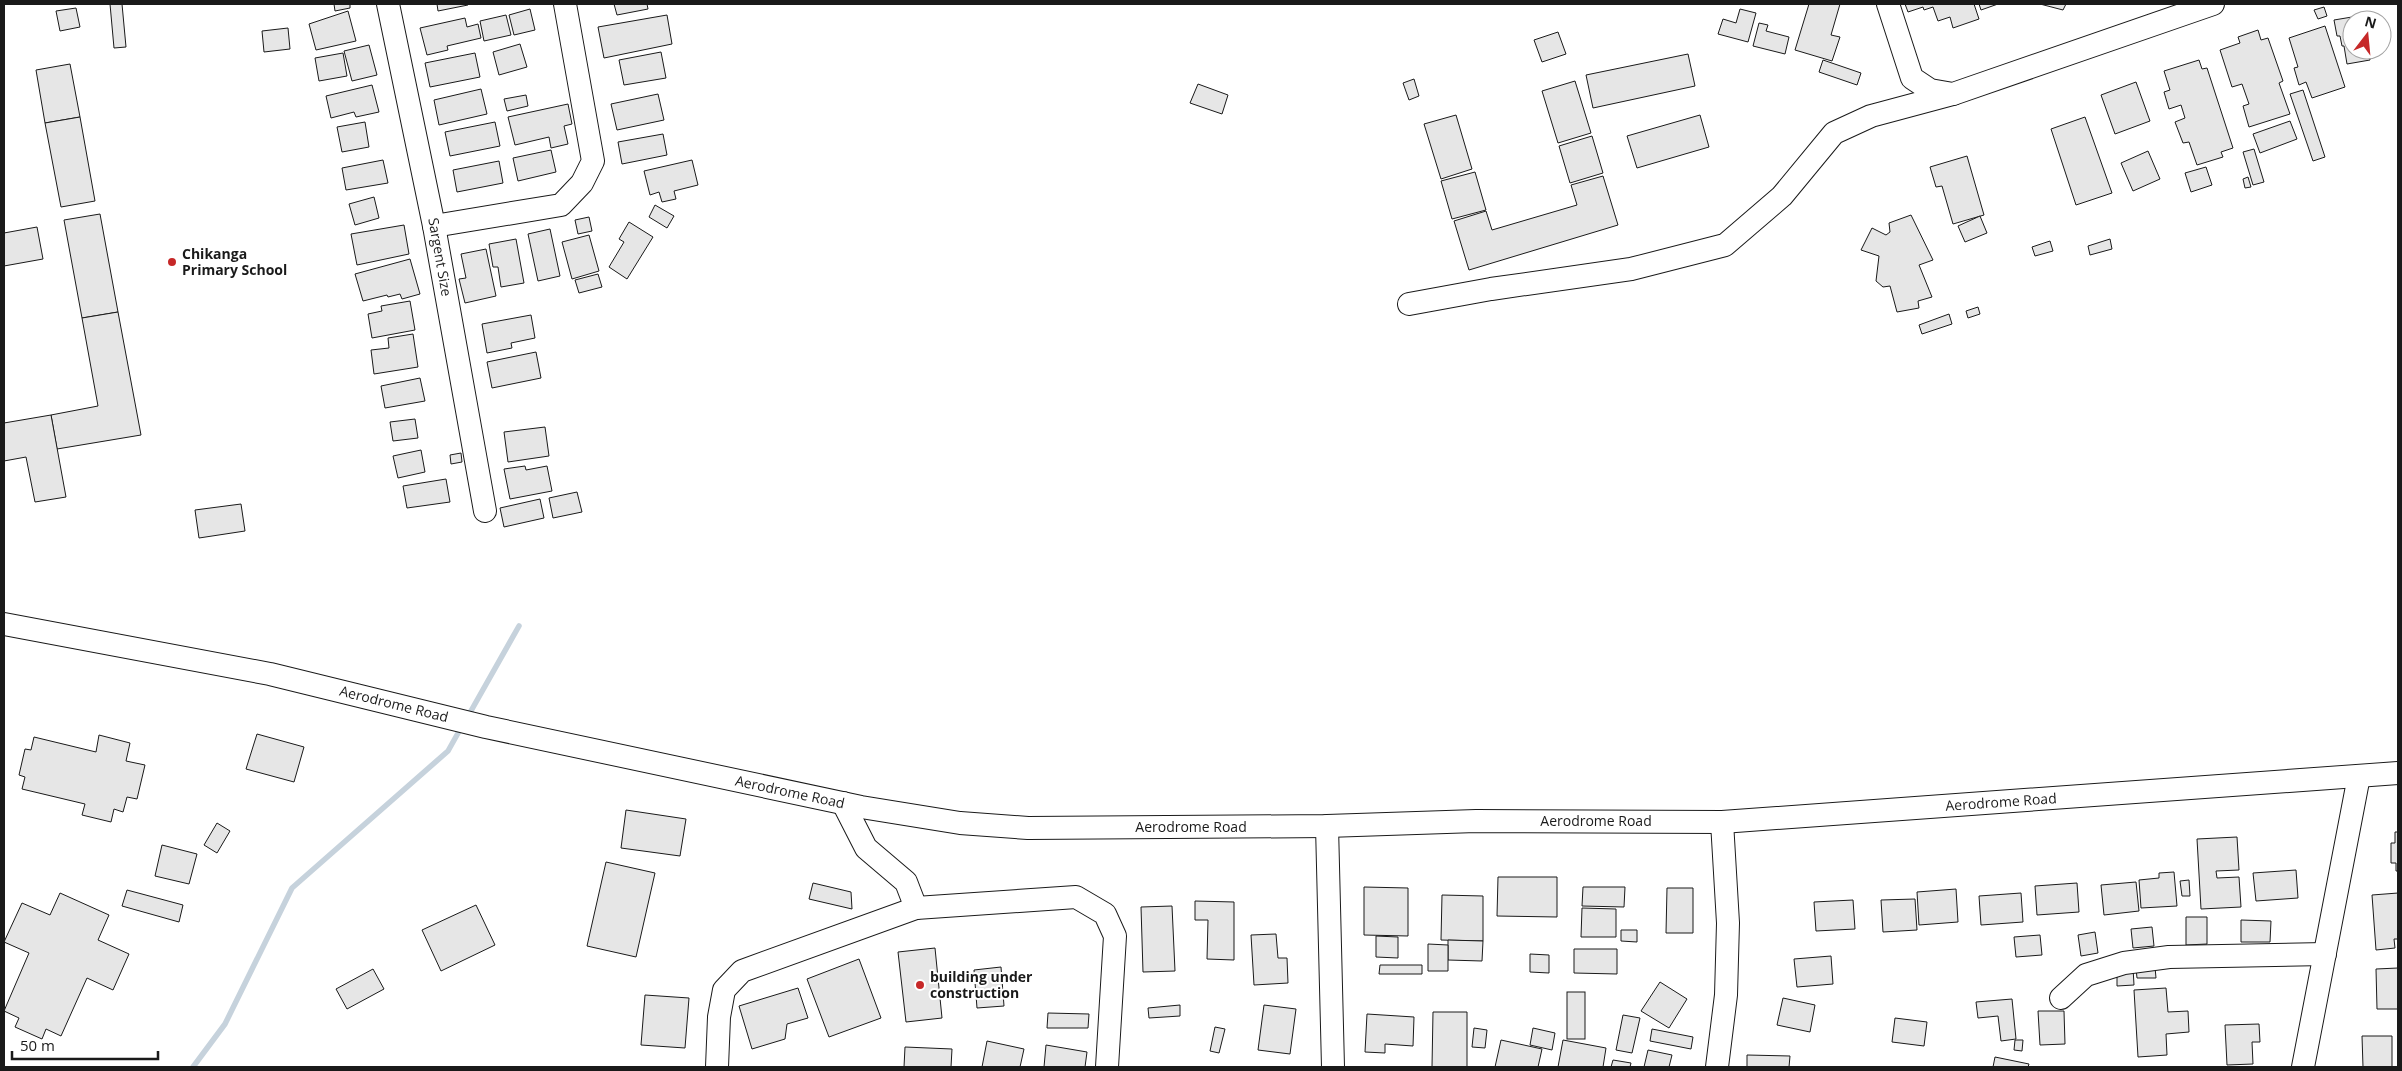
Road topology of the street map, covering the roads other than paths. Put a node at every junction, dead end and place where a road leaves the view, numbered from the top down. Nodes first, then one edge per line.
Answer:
1 (388, 4) edge
2 (565, 4) edge
3 (1888, 4) edge
4 (2213, 4) edge
5 (1953, 94) junction
6 (434, 226) junction
7 (1409, 304) dead end
8 (485, 511) dead end
9 (4, 624) edge
10 (2398, 773) edge
11 (2358, 776) junction
12 (843, 803) junction
13 (1722, 822) junction
14 (1328, 826) junction
15 (916, 908) junction
16 (2325, 954) junction
17 (2061, 998) dead end
18 (717, 1067) edge
19 (1107, 1067) edge
20 (1332, 1067) edge
21 (1717, 1067) edge
22 (2303, 1067) edge

1 - 6 street, Sargent Size
2 - 6 street
3 - 5 street
4 - 5 street
5 - 7 street
6 - 8 street, Sargent Size
9 - 12 street, Aerodrome Road
10 - 11 street, Aerodrome Road
11 - 13 street, Aerodrome Road
11 - 16 street
12 - 14 street, Aerodrome Road
12 - 15 street
13 - 14 street, Aerodrome Road
13 - 21 street
14 - 20 street
15 - 18 street
15 - 19 street
16 - 17 street
16 - 22 street

